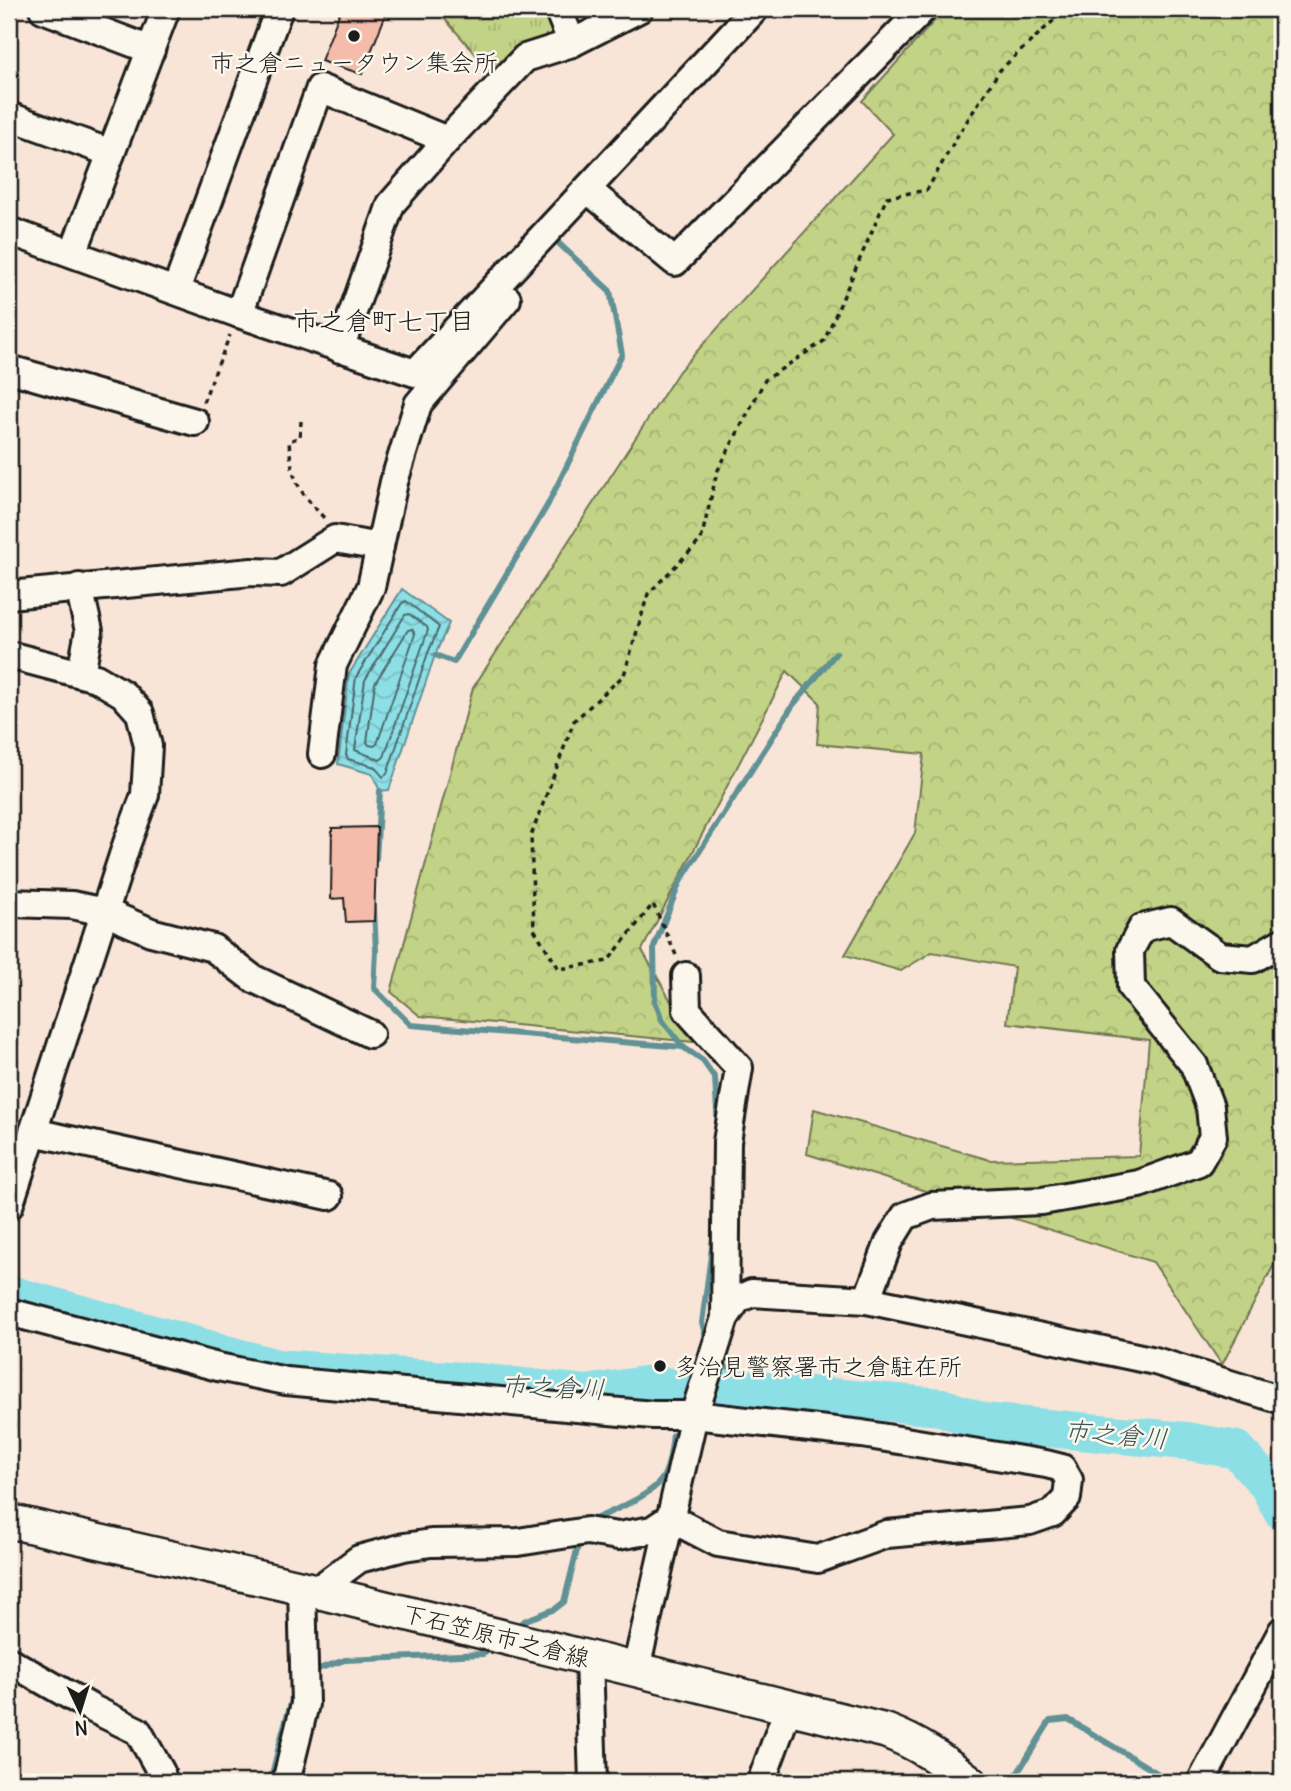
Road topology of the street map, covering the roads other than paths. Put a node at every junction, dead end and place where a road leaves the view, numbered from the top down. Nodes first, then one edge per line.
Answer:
1 (43, 9) edge
2 (166, 9) edge
3 (279, 9) edge
4 (558, 9) edge
5 (755, 9) edge
6 (923, 9) edge
7 (637, 10) edge
8 (572, 43) junction
9 (151, 50) junction
10 (9, 116) edge
11 (447, 140) junction
12 (111, 153) junction
13 (588, 190) junction
14 (9, 231) edge
15 (533, 248) junction
16 (72, 253) junction
17 (176, 290) junction
18 (239, 314) junction
19 (340, 349) junction
20 (9, 369) edge
21 (195, 422) road end
22 (380, 547) junction
23 (79, 587) junction
24 (9, 595) edge
25 (9, 655) edge
26 (81, 673) junction
27 (322, 754) dead end
28 (9, 903) edge
29 (105, 912) junction
30 (1282, 942) edge
31 (686, 976) road end
32 (370, 1034) dead end
33 (33, 1132) junction
34 (329, 1196) dead end
35 (9, 1206) edge
36 (867, 1300) junction
37 (9, 1312) edge
38 (722, 1329) junction
39 (1282, 1400) edge
40 (694, 1415) junction
41 (670, 1518) junction
42 (9, 1521) edge
43 (309, 1590) junction
44 (1282, 1631) edge
45 (589, 1658) junction
46 (9, 1661) edge
47 (636, 1669) junction
48 (789, 1706) junction
49 (163, 1782) edge
50 (286, 1782) edge
51 (593, 1782) edge
52 (761, 1782) edge
53 (970, 1782) edge
54 (1201, 1782) edge

1 - 9 street
2 - 9 street
3 - 17 street
4 - 8 street
5 - 13 street
6 - 13 street
7 - 8 street
8 - 11 street
9 - 12 street
10 - 12 street
11 - 18 street
11 - 19 street
12 - 16 street
13 - 15 street
14 - 16 street
15 - 19 street
15 - 22 street
16 - 17 street
17 - 18 street
18 - 19 street
20 - 21 street
22 - 23 street
22 - 27 street
23 - 24 street
23 - 26 street
25 - 26 street
26 - 29 street
28 - 29 street
29 - 32 street
29 - 33 street
30 - 36 street
31 - 38 street
33 - 34 street
33 - 35 street
36 - 38 street
36 - 39 street
37 - 40 street
38 - 40 street
40 - 41 street
40 - 41 street
41 - 43 street
41 - 47 street
42 - 43 main road, 下石笠原市之倉線
43 - 45 main road, 下石笠原市之倉線
43 - 50 street
44 - 54 street
45 - 47 main road, 下石笠原市之倉線
45 - 51 street
46 - 49 street
47 - 48 main road, 下石笠原市之倉線
48 - 52 street
48 - 53 main road, 下石笠原市之倉線

